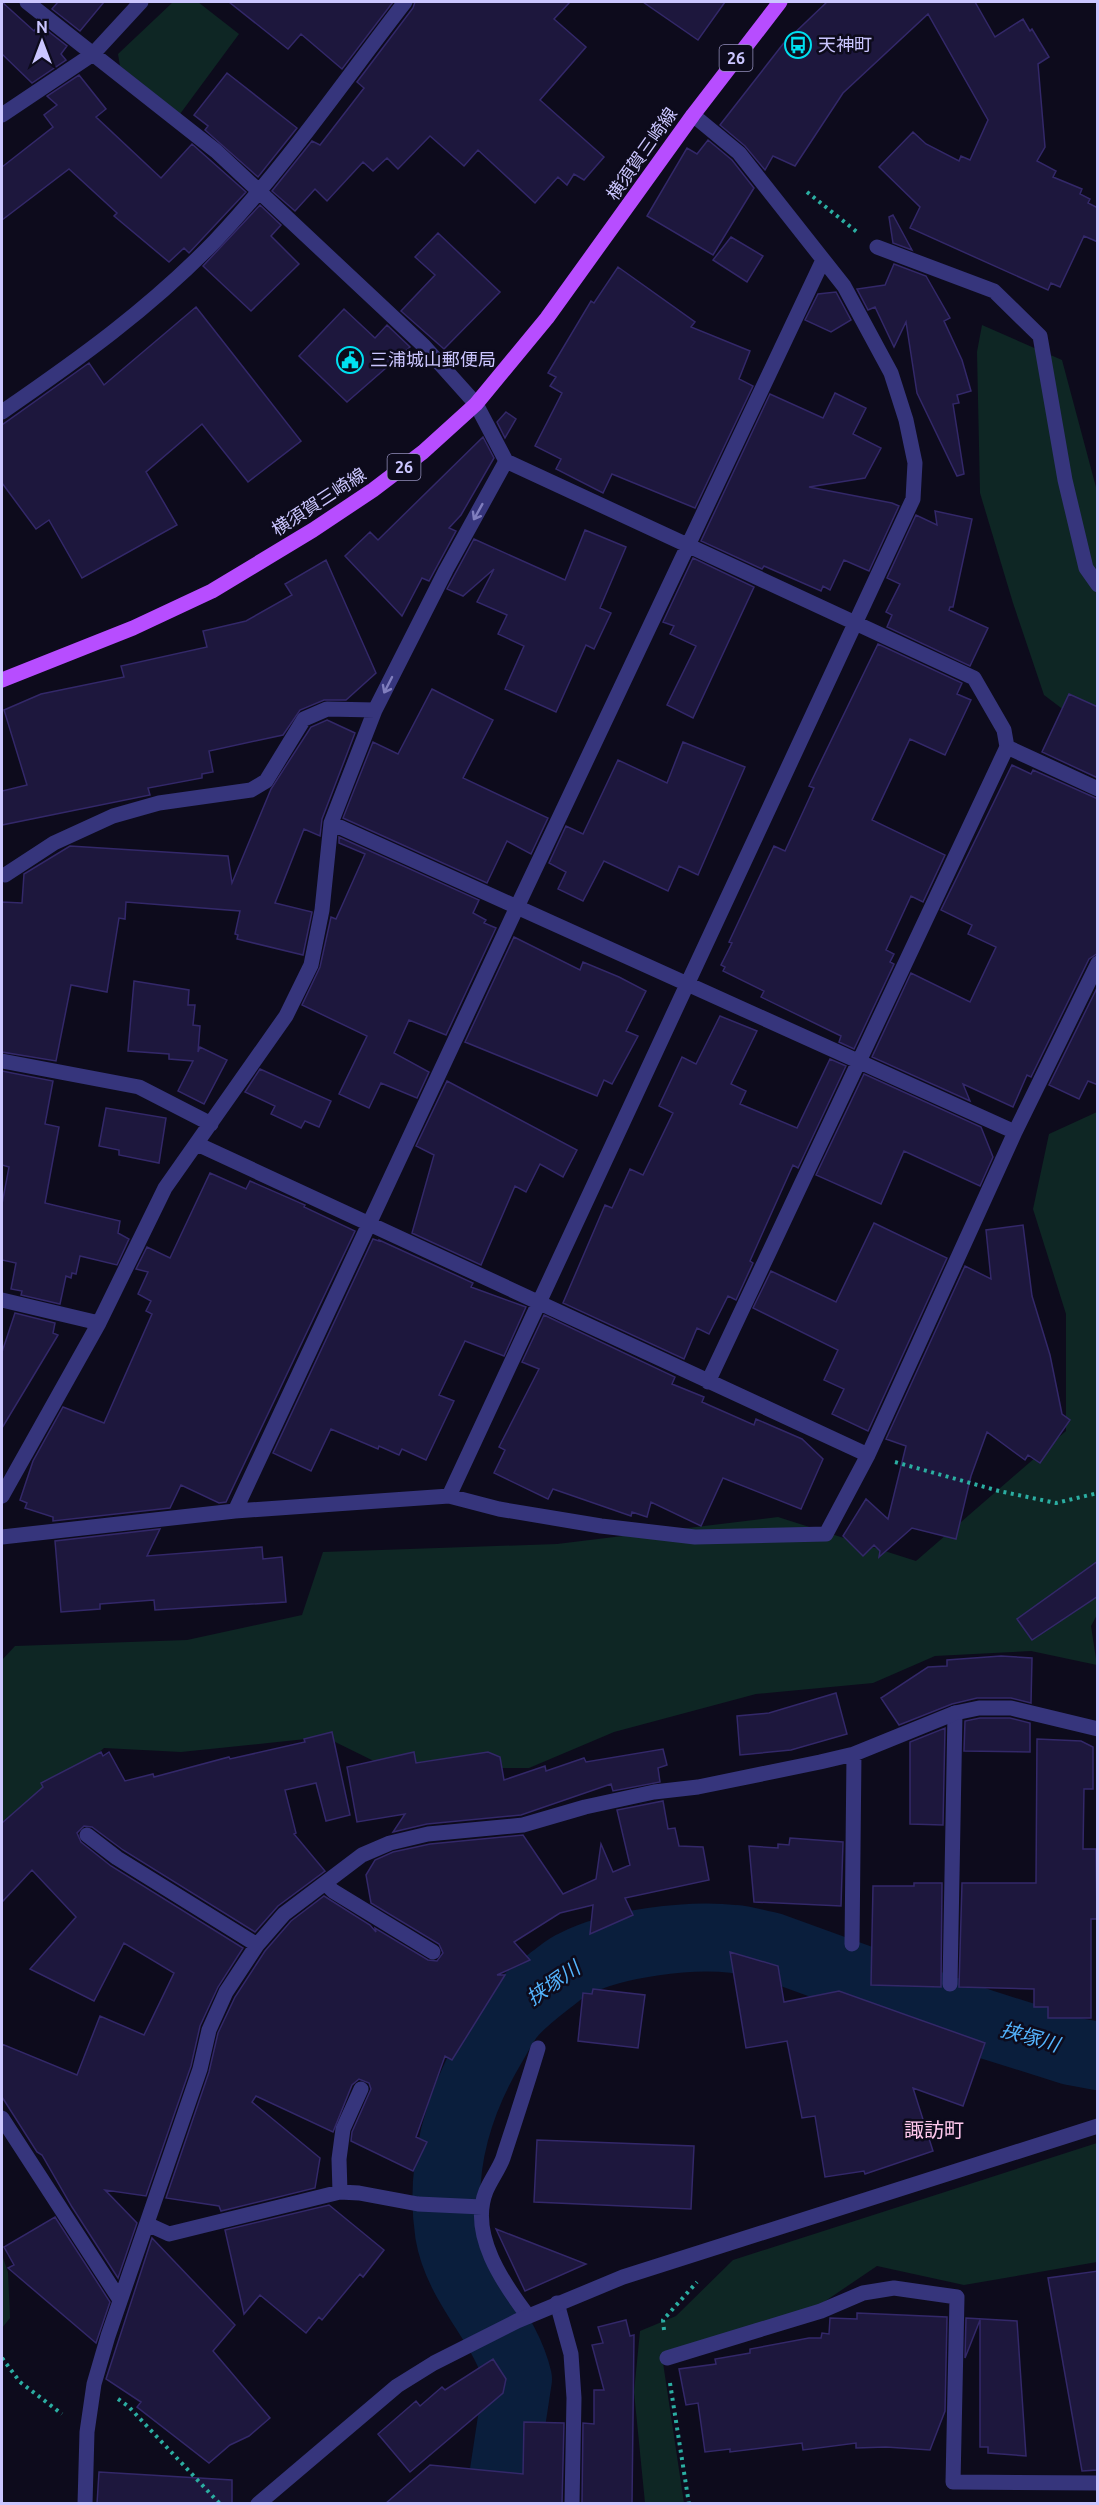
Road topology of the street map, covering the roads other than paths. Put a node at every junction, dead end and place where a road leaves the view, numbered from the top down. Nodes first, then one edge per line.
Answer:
1 (27, 2) edge
2 (141, 2) edge
3 (405, 2) edge
4 (780, 2) edge
5 (93, 54) junction
6 (2, 115) edge
7 (693, 115) junction
8 (260, 190) junction
9 (877, 247) dead end
10 (823, 260) junction
11 (476, 404) junction
12 (2, 412) edge
13 (506, 460) junction
14 (688, 545) junction
15 (1098, 585) edge
16 (855, 623) junction
17 (2, 680) edge
18 (375, 710) junction
19 (1008, 747) junction
20 (1098, 789) edge
21 (331, 823) junction
22 (5, 875) dead end
23 (517, 907) junction
24 (1098, 963) edge
25 (687, 984) junction
26 (2, 1061) edge
27 (859, 1061) junction
28 (210, 1124) junction
29 (1015, 1132) junction
30 (197, 1144) junction
31 (370, 1224) junction
32 (2, 1300) edge
33 (540, 1302) junction
34 (99, 1323) junction
35 (708, 1382) junction
36 (868, 1455) junction
37 (2, 1496) edge
38 (449, 1496) junction
39 (235, 1511) junction
40 (2, 1537) edge
41 (955, 1713) junction
42 (1098, 1729) edge
43 (854, 1754) junction
44 (87, 1835) dead end
45 (325, 1883) junction
46 (852, 1944) dead end
47 (257, 1945) junction
48 (433, 1953) dead end
49 (950, 1984) dead end
50 (538, 2048) dead end
51 (361, 2089) dead end
52 (2, 2118) edge
53 (1098, 2126) edge
54 (340, 2192) junction
55 (475, 2206) junction
56 (147, 2224) junction
57 (120, 2300) junction
58 (557, 2303) junction
59 (522, 2319) junction
60 (667, 2358) road end
61 (1098, 2483) edge
62 (85, 2504) edge
63 (258, 2504) edge
64 (572, 2504) edge

1 - 5 street
2 - 5 street
3 - 8 street
4 - 7 main road, 横須賀三崎線 / 26
5 - 6 street
5 - 8 street
7 - 10 street
7 - 11 main road, 横須賀三崎線 / 26
8 - 11 street
8 - 12 street
9 - 15 street
10 - 14 street
10 - 16 street
11 - 13 street
11 - 17 main road, 横須賀三崎線 / 26
13 - 14 street
13 -> 18 street
14 - 16 street
14 - 23 street
16 - 19 street
16 - 25 street
18 - 21 street
18 - 22 street
19 - 20 street
19 - 27 street
21 - 23 street
21 - 28 street
23 - 25 street
23 - 31 street
24 - 29 street
25 - 27 street
25 - 33 street
26 - 28 street
27 - 29 street
27 - 35 street
28 - 30 street
29 - 36 street
30 - 31 street
30 - 34 street
31 - 33 street
31 - 39 street
32 - 34 street
33 - 35 street
33 - 38 street
34 - 37 street
35 - 36 street
36 - 38 street
38 - 39 street
39 - 40 street
41 - 42 street
41 - 43 street
41 - 49 street
43 - 45 street
43 - 46 street
44 - 47 street
45 - 47 street
45 - 48 street
47 - 56 street
50 - 55 street
51 - 54 street
52 - 57 street
53 - 58 street
54 - 55 street
54 - 56 street
55 - 59 street
56 - 57 street
57 - 62 street
58 - 59 street
58 - 64 street
59 - 63 street
60 - 61 street

